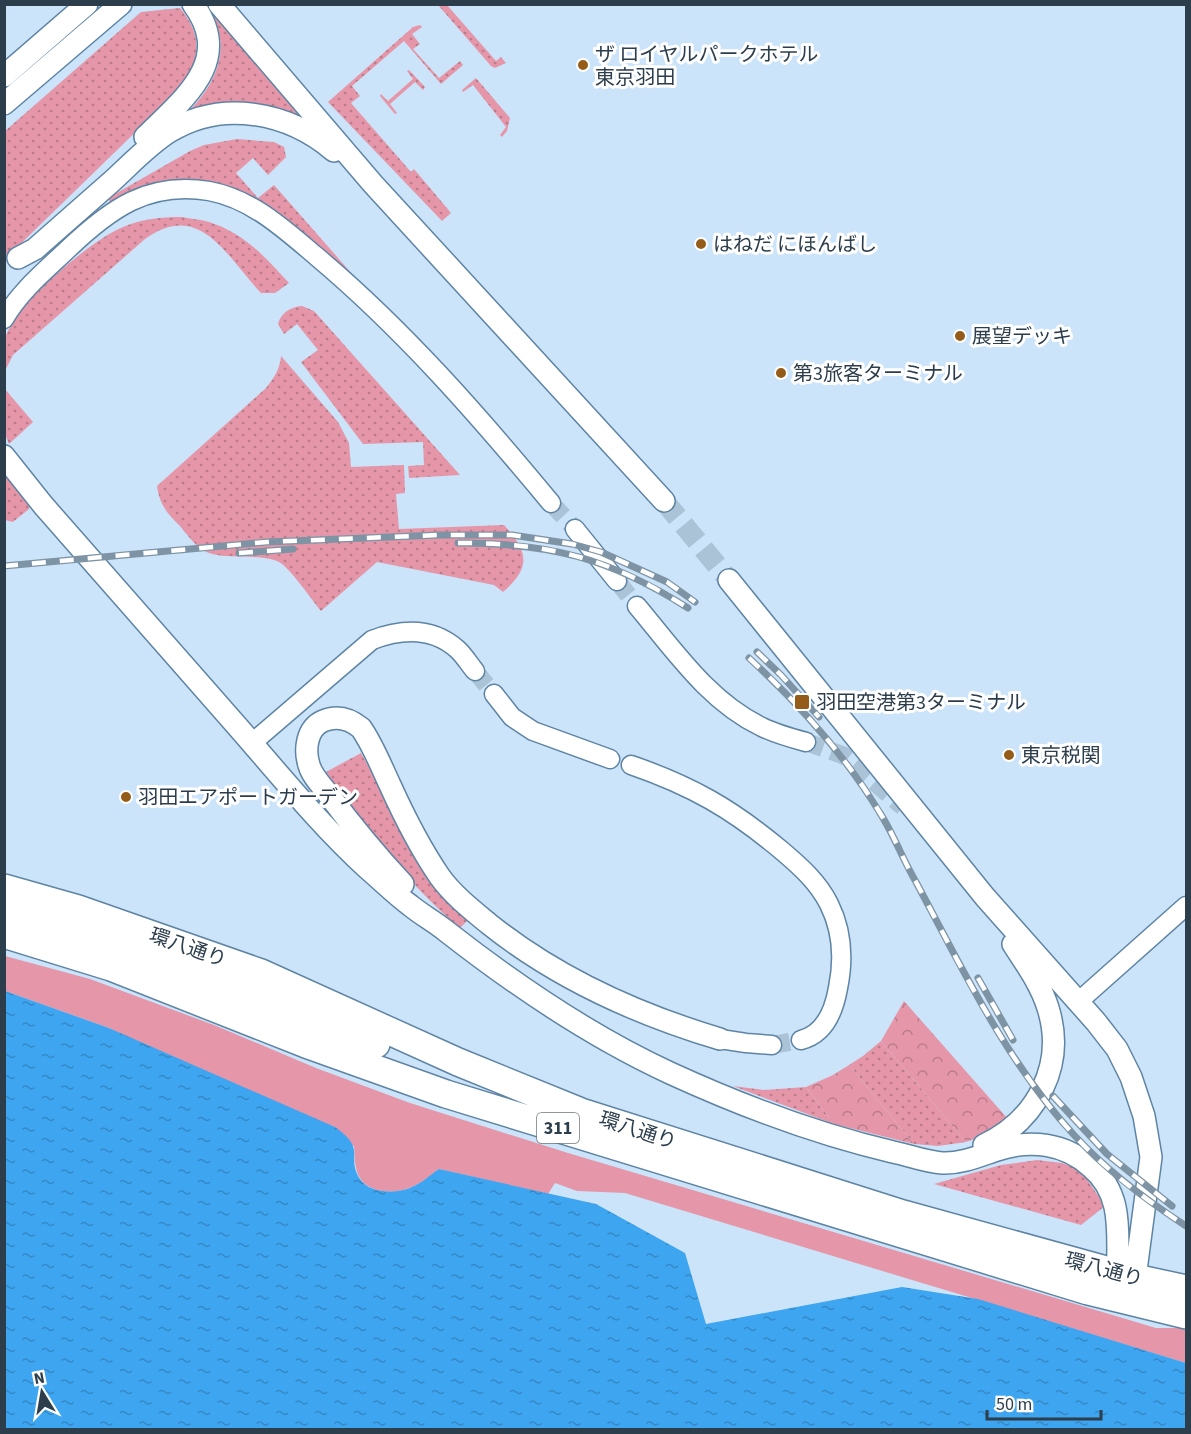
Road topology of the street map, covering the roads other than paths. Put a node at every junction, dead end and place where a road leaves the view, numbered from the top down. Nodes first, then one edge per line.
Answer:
1 (87, 4) edge
2 (121, 4) edge
3 (193, 4) edge
4 (219, 4) edge
5 (4, 76) edge
6 (4, 104) edge
7 (373, 184) junction
8 (11, 265) edge
9 (4, 319) edge
10 (7, 456) edge
11 (664, 501) tunnel mouth
12 (551, 503) tunnel mouth
13 (575, 529) tunnel mouth
14 (729, 580) tunnel mouth
15 (617, 581) tunnel mouth
16 (637, 606) tunnel mouth
17 (475, 671) tunnel mouth
18 (494, 694) tunnel mouth
19 (806, 742) tunnel mouth
20 (252, 743) junction
21 (610, 759) dead end
22 (631, 765) dead end
23 (903, 807) tunnel mouth
24 (928, 828) junction
25 (4, 888) edge
26 (985, 897) junction
27 (1186, 906) edge
28 (4, 912) edge
29 (434, 922) junction
30 (4, 934) edge
31 (239, 992) junction
32 (1078, 1002) junction
33 (720, 1039) joint
34 (801, 1040) tunnel mouth
35 (772, 1045) tunnel mouth
36 (523, 1090) junction
37 (446, 1094) junction
38 (914, 1157) junction
39 (1124, 1283) junction
40 (1186, 1289) edge
41 (1186, 1315) edge

1 - 5 street
2 - 6 street
3 - 8 street
4 - 7 street
7 - 8 street
7 - 11 street
9 - 12 street
10 - 20 street
13 - 15 street
14 - 24 street
16 - 19 street
17 - 20 street
18 - 21 street
20 - 29 street
22 - 34 street
23 - 24 street
24 - 26 street
25 - 36 main road, 環八通り / 311
26 - 32 street
26 - 38 street
27 - 32 street
28 - 31 main road
29 - 33 street
29 - 38 street
30 - 37 main road, 環八通り / 311
31 - 36 main road
31 - 37 main road
32 - 39 street
33 - 35 street
36 - 39 main road, 環八通り / 311
37 - 39 main road, 環八通り / 311
38 - 39 street
39 - 40 main road, 環八通り / 311
39 - 41 main road, 311

